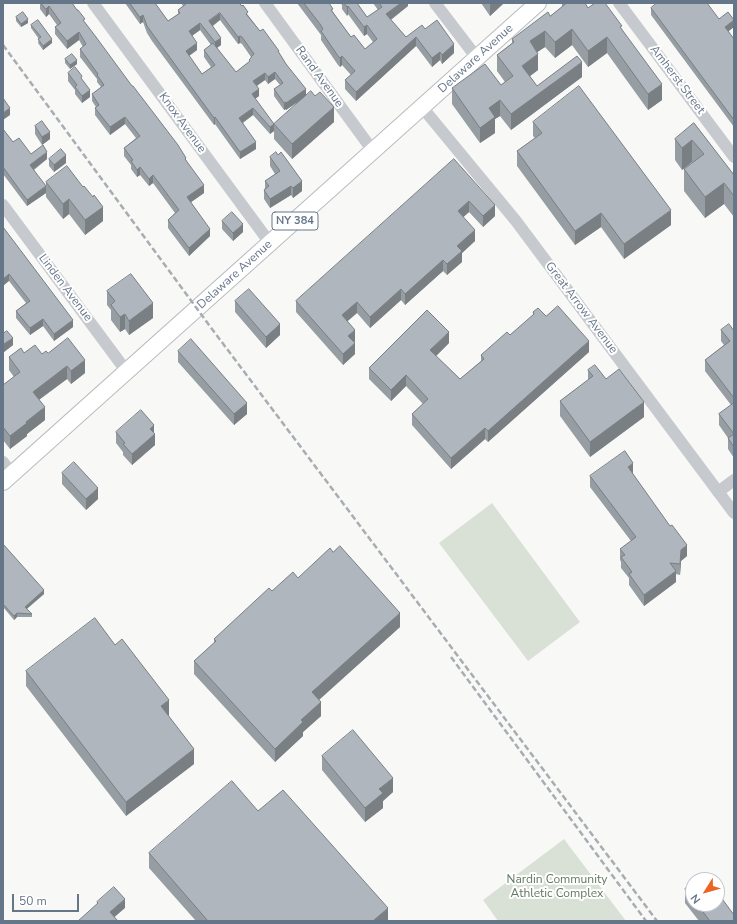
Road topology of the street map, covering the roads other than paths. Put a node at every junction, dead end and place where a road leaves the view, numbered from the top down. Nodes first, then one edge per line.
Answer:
1 (93, 3) edge
2 (264, 3) edge
3 (435, 3) edge
4 (538, 3) edge
5 (619, 3) edge
6 (477, 58) junction
7 (422, 107) junction
8 (373, 151) junction
9 (734, 157) edge
10 (3, 205) edge
11 (270, 243) junction
12 (127, 372) junction
13 (6, 473) edge
14 (734, 480) edge
15 (718, 492) junction
16 (734, 513) edge

1 - 11 street, Knox Avenue
2 - 8 street, Rand Avenue
3 - 6 street
4 - 6 main road, Delaware Avenue / NY 384
5 - 9 street, Amherst Street
6 - 7 main road, Delaware Avenue / NY 384
7 - 8 main road, Delaware Avenue / NY 384
7 - 15 street, Great Arrow Avenue
8 - 11 main road, Delaware Avenue / NY 384
10 - 12 street, Linden Avenue
11 - 12 main road, Delaware Avenue / NY 384
12 - 13 main road, Delaware Avenue / NY 384
14 - 15 street
15 - 16 street, Great Arrow Avenue

